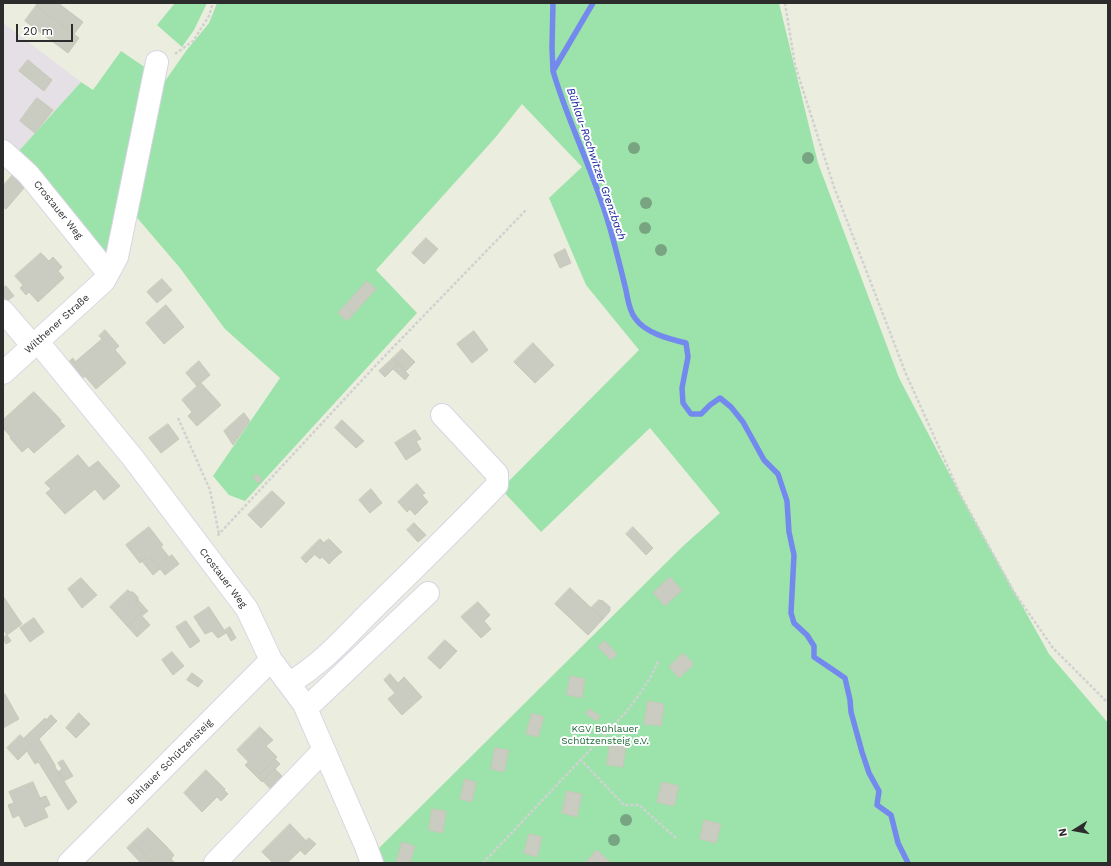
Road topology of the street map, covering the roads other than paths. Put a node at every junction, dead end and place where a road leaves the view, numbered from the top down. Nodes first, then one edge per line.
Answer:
1 (157, 62) road end
2 (3, 151) edge
3 (108, 273) junction
4 (3, 311) edge
5 (36, 344) junction
6 (3, 373) edge
7 (442, 415) dead end
8 (428, 593) dead end
9 (271, 660) junction
10 (289, 683) junction
11 (304, 704) junction
12 (324, 750) junction
13 (69, 863) edge
14 (215, 863) edge
15 (372, 863) edge

1 - 3 street, Wilthener Straße
2 - 3 street, Crostauer Weg
3 - 5 street, Wilthener Straße
4 - 5 street, Crostauer Weg
5 - 6 street, Wilthener Straße
5 - 9 street, Crostauer Weg
7 - 10 street
8 - 11 street
9 - 10 street, Crostauer Weg
9 - 13 street, Bühlauer Schützensteig
10 - 11 street, Crostauer Weg
11 - 12 street, Crostauer Weg
12 - 14 street
12 - 15 street, Crostauer Weg

